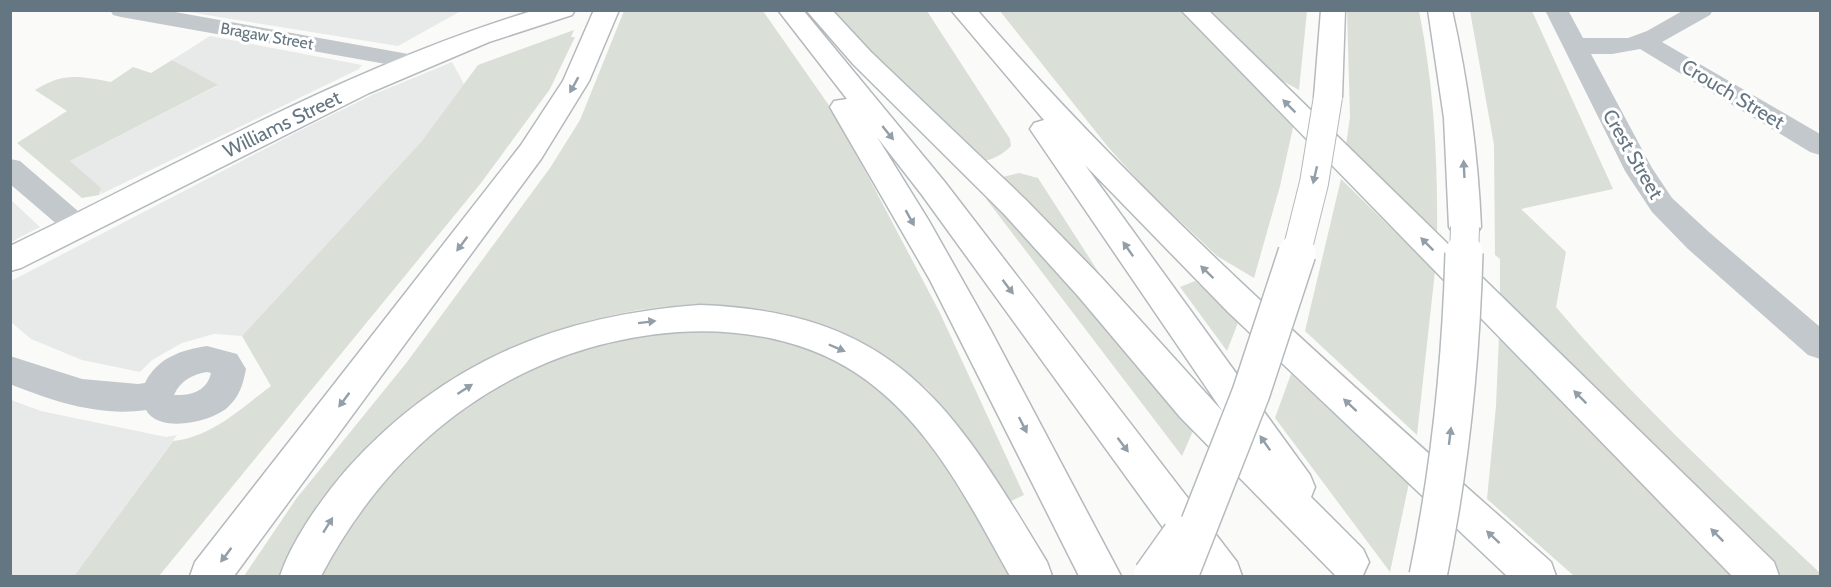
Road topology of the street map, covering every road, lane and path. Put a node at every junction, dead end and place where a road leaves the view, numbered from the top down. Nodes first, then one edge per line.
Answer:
1 (121, 10) edge
2 (961, 10) edge
3 (1192, 10) edge
4 (1333, 10) edge
5 (1440, 10) edge
6 (1556, 10) edge
7 (1702, 10) edge
8 (553, 12) edge
9 (806, 20) edge
10 (603, 21) edge
11 (1645, 42) junction
12 (1574, 45) junction
13 (414, 62) junction
14 (1821, 146) edge
15 (10, 168) edge
16 (76, 225) junction
17 (10, 260) edge
18 (1821, 346) edge
19 (10, 369) edge
20 (156, 395) dead end
21 (1222, 470) junction
22 (1354, 569) edge
23 (210, 576) edge
24 (300, 576) edge
25 (1032, 576) edge
26 (1100, 576) edge
27 (1152, 576) edge
28 (1179, 576) edge
29 (1222, 576) edge
30 (1428, 576) edge
31 (1536, 576) edge
32 (1759, 576) edge

1 - 13 street, Bragaw Street
22 -> 2 main road
31 -> 2 main road
32 -> 3 main road
4 -> 21 main road, bridge
30 -> 5 main road, bridge
6 - 12 street, Crest Street
7 - 11 street
8 - 13 main road, Williams Street
9 - 22 main road
9 -> 26 main road
9 -> 29 main road
10 -> 23 main road
11 - 12 street
11 - 14 street, Crouch Street
12 - 18 street, Crest Street
13 - 16 main road, Williams Street
15 - 16 street
16 - 17 main road, Williams Street
19 - 20 street
21 - 27 main road, bridge
21 - 28 main road, bridge
24 -> 25 main road

